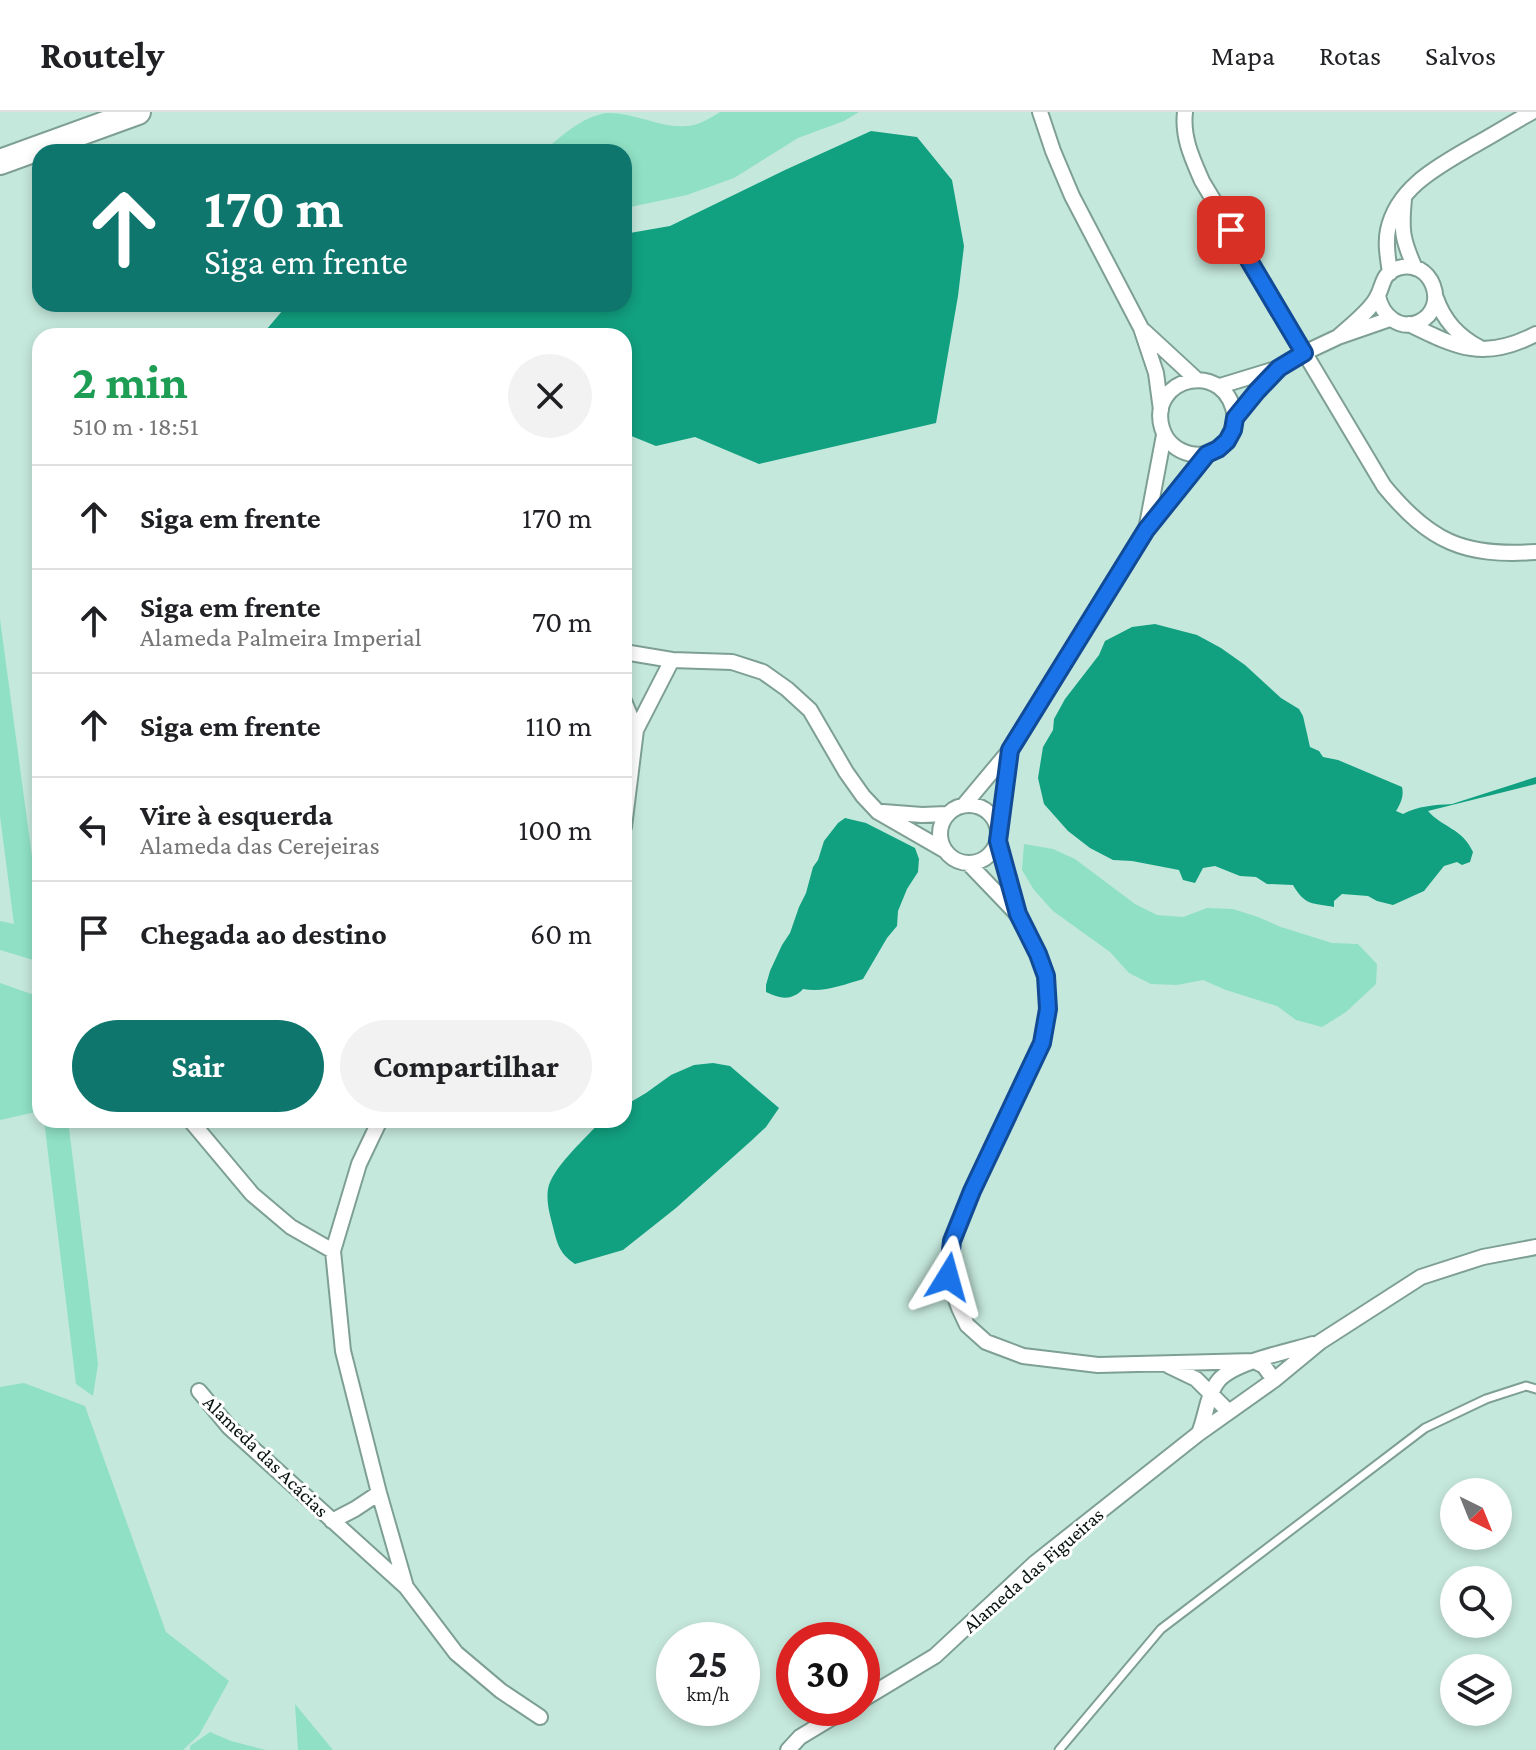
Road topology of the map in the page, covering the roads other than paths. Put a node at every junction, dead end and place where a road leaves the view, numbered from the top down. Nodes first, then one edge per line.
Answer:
1 (138, 112) edge
2 (1040, 112) edge
3 (1185, 112) edge
4 (1532, 112) edge
5 (50, 144) edge
6 (32, 150) edge
7 (0, 162) edge
8 (1404, 197) junction
9 (1415, 268) junction
10 (1390, 273) junction
11 (1378, 296) junction
12 (1436, 298) junction
13 (1390, 319) junction
14 (1409, 324) junction
15 (1141, 328) junction
16 (1536, 334) edge
17 (1338, 337) junction
18 (1484, 350) junction
19 (1304, 353) junction
20 (1279, 368) junction
21 (1196, 379) junction
22 (1220, 386) junction
23 (1161, 410) junction
24 (1235, 418) junction
25 (1164, 435) junction
26 (1207, 454) junction
27 (1146, 530) junction
28 (1536, 552) edge
29 (632, 653) edge
30 (672, 660) junction
31 (632, 720) edge
32 (636, 730) junction
33 (1010, 750) junction
34 (632, 762) edge
35 (964, 805) junction
36 (878, 812) junction
37 (947, 814) junction
38 (999, 836) junction
39 (944, 850) junction
40 (969, 864) junction
41 (1018, 914) junction
42 (197, 1128) edge
43 (376, 1128) edge
44 (1536, 1247) edge
45 (333, 1251) junction
46 (1320, 1342) junction
47 (1254, 1361) junction
48 (1165, 1364) junction
49 (1274, 1380) junction
50 (1536, 1389) edge
51 (199, 1391) dead end
52 (1211, 1396) junction
53 (1229, 1412) junction
54 (1198, 1434) junction
55 (379, 1493) junction
56 (332, 1521) junction
57 (406, 1587) junction
58 (880, 1689) edge
59 (540, 1717) dead end
60 (818, 1726) edge
61 (788, 1750) edge
62 (1059, 1750) edge

1 - 5 main road
2 - 15 street
3 - 19 street
4 - 8 street
6 - 7 main road
8 - 9 street
8 - 10 street
9 - 10 street
9 - 12 street
10 - 11 street
11 - 13 street
11 - 17 street
12 - 14 street
12 - 18 street
13 - 14 street
13 - 17 street
14 - 18 street
15 - 21 street
15 - 23 street
16 - 18 street
17 - 19 street
19 - 20 street
19 - 28 street
20 - 22 street
20 - 24 street
21 - 22 street
21 - 23 street
22 - 24 street
23 - 25 street
24 - 26 street
25 - 26 street
25 - 27 street
26 - 27 street
27 - 33 street
29 - 30 street
30 - 32 street
30 - 36 street
31 - 32 street
32 - 34 street
33 - 35 street
33 - 38 street
35 - 37 street
35 - 38 street
36 - 37 street
36 - 39 street
37 - 39 street
38 - 40 street
38 - 41 street
39 - 40 street
40 - 41 street
41 - 48 street
42 - 45 street
43 - 45 street
44 - 46 street
45 - 55 street
46 - 47 street
46 - 49 street, Alameda das Figueiras
47 - 48 street
47 - 49 street
47 - 52 street
48 - 52 street
49 - 53 street, Alameda das Figueiras
50 - 62 lane
51 - 56 street, Alameda das Acácias
52 - 53 street
52 - 54 street
53 - 54 street, Alameda das Figueiras
54 - 58 street, Alameda das Figueiras
55 - 56 street
55 - 57 street
56 - 57 street, Alameda das Acácias
57 - 59 street
60 - 61 street

